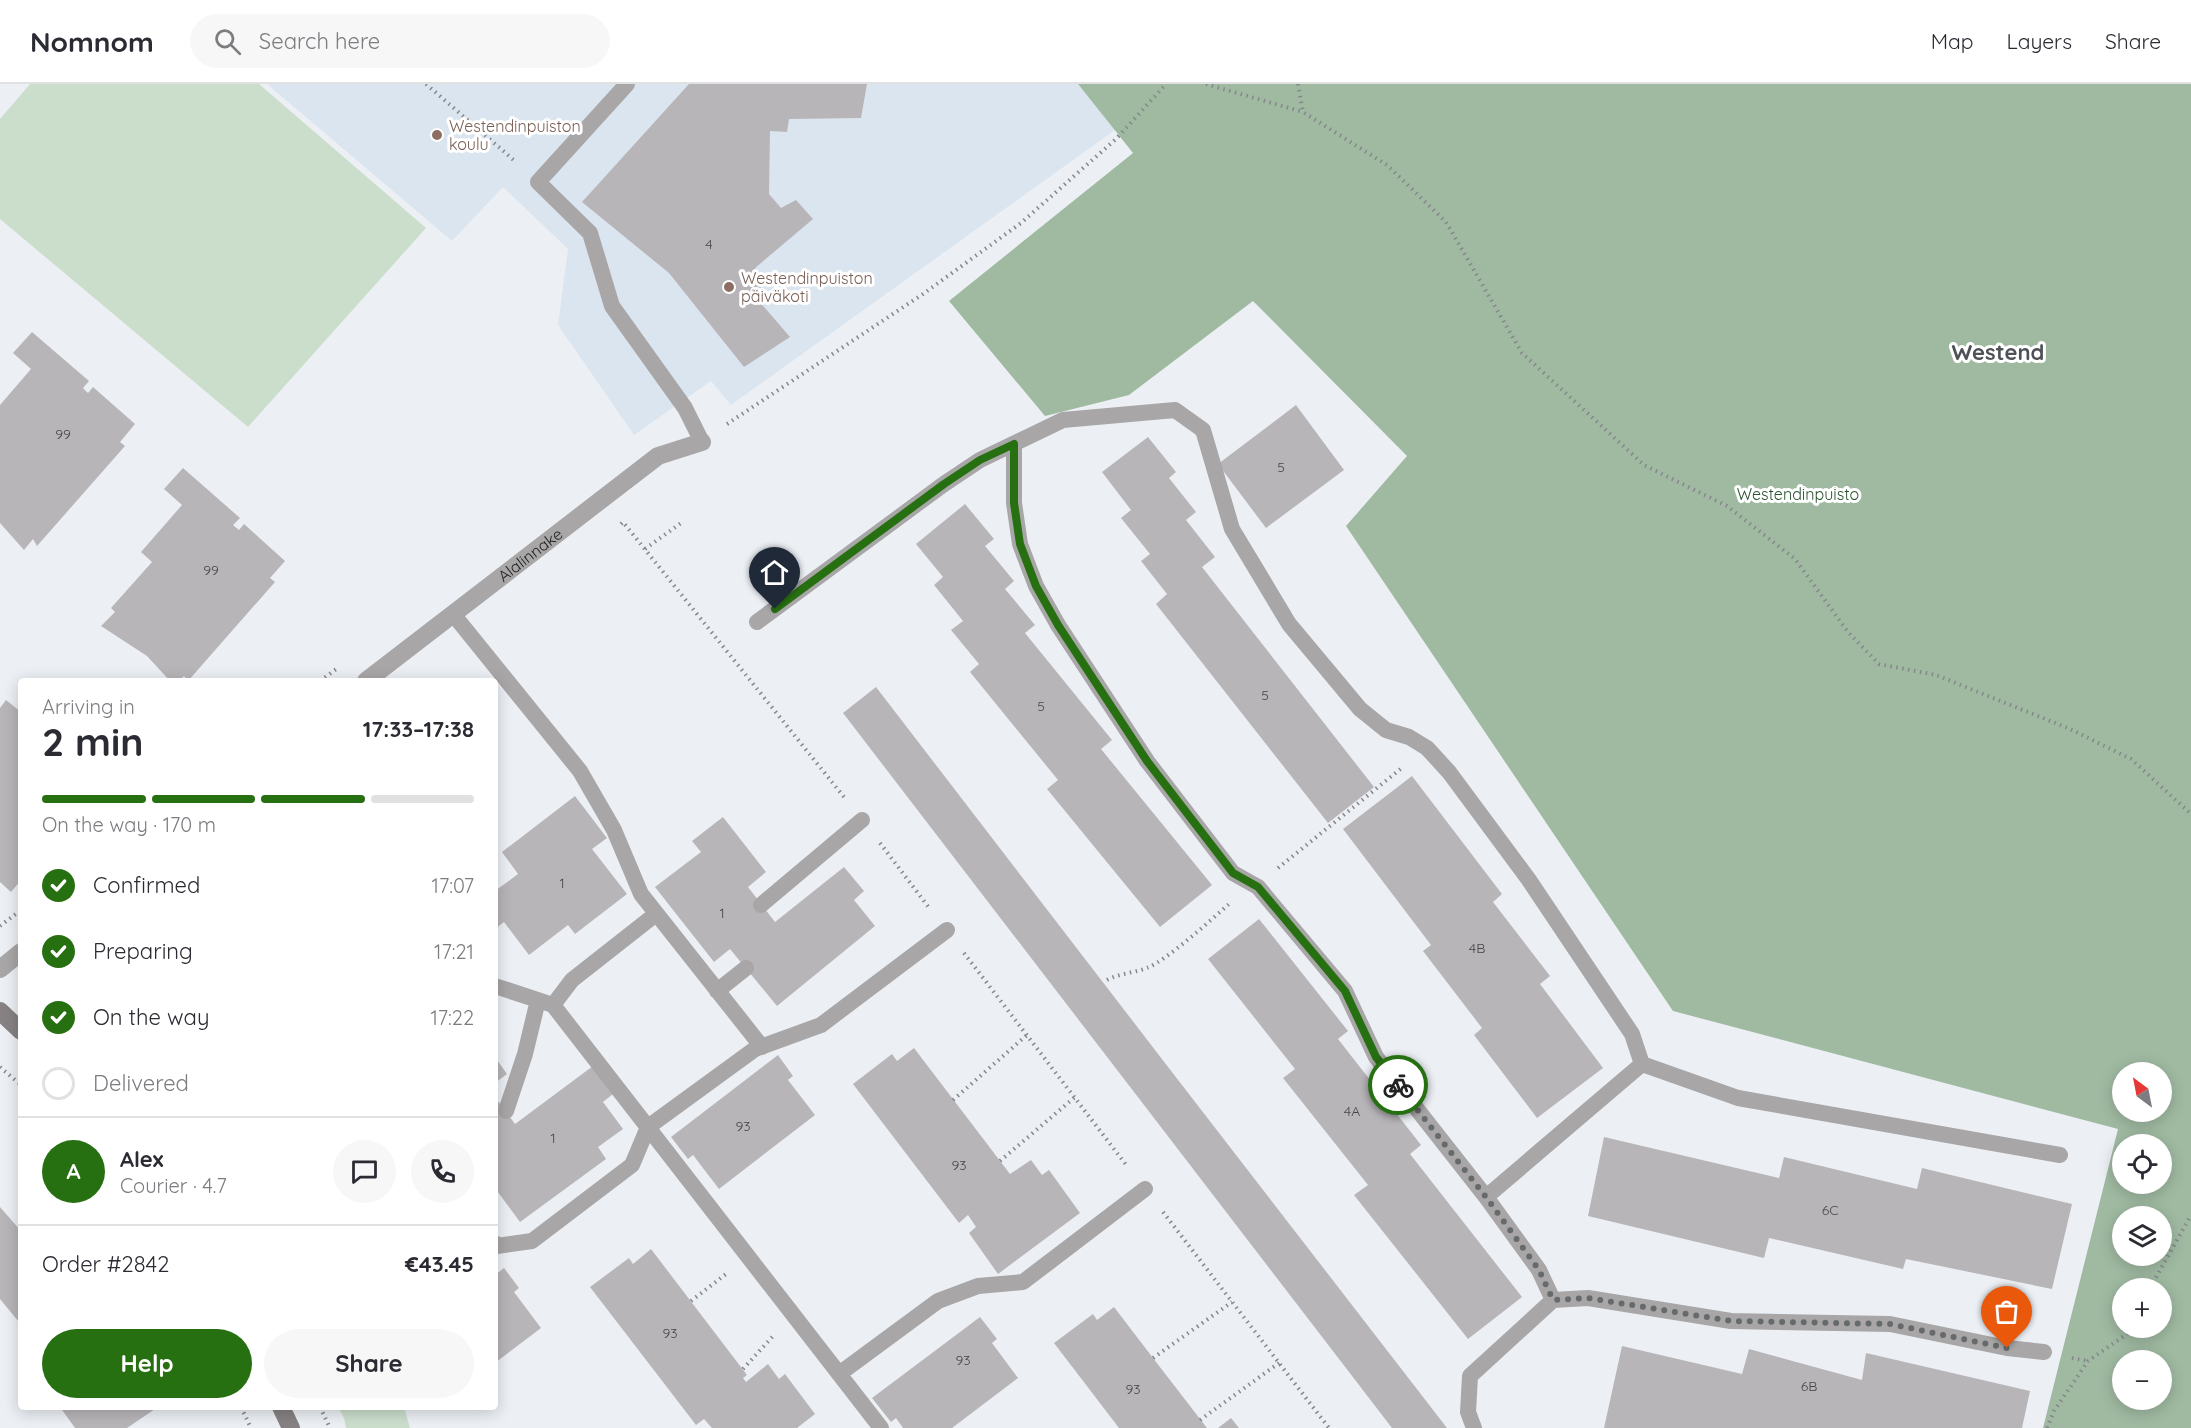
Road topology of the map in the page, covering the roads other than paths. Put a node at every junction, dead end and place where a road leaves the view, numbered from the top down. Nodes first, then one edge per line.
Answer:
1 (627, 84) edge
2 (702, 442) joint
3 (1014, 444) junction
4 (453, 614) junction
5 (757, 622) dead end
6 (370, 678) edge
7 (862, 820) road end
8 (762, 904) dead end
9 (656, 914) junction
10 (947, 930) road end
11 (18, 954) edge
12 (746, 968) dead end
13 (0, 969) edge
14 (498, 987) edge
15 (717, 991) junction
16 (546, 1003) junction
17 (0, 1011) edge
18 (18, 1029) edge
19 (762, 1047) junction
20 (1642, 1064) junction
21 (506, 1111) dead end
22 (648, 1127) junction
23 (2060, 1155) dead end
24 (1145, 1189) road end
25 (1486, 1197) junction
26 (498, 1246) edge
27 (1553, 1300) junction
28 (2044, 1352) dead end
29 (839, 1374) junction
30 (282, 1410) edge
31 (291, 1428) edge
32 (881, 1428) edge
33 (1474, 1428) edge

1 - 2 lane
2 - 4 street, Alalinnake
3 - 5 lane
3 - 20 lane
3 - 25 lane
4 - 6 street, Alalinnake
4 - 9 lane
7 - 8 lane
9 - 15 lane
9 - 16 lane
10 - 19 lane
11 - 13 street
12 - 15 lane
14 - 16 lane
15 - 19 lane
16 - 21 lane
16 - 22 lane
17 - 18 main road
19 - 22 lane
20 - 23 lane
20 - 25 lane
22 - 26 lane
22 - 29 lane
24 - 29 lane
25 - 27 lane
27 - 28 lane
27 - 33 lane
29 - 32 lane
30 - 31 main road

